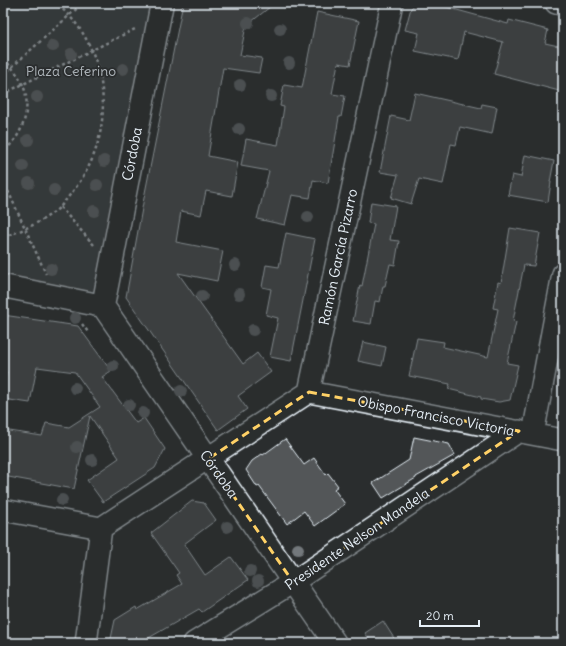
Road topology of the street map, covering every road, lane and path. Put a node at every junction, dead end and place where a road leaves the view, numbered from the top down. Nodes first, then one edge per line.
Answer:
1 (56, 3) edge
2 (83, 3) edge
3 (162, 3) edge
4 (392, 3) edge
5 (556, 3) edge
6 (563, 4) edge
7 (69, 15) junction
8 (136, 28) dead end
9 (92, 51) junction
10 (3, 59) edge
11 (12, 66) junction
12 (3, 74) edge
13 (23, 84) junction
14 (3, 95) edge
15 (3, 114) edge
16 (3, 151) edge
17 (3, 180) edge
18 (60, 207) junction
19 (26, 230) junction
20 (3, 237) edge
21 (98, 250) dead end
22 (563, 274) edge
23 (47, 276) dead end
24 (3, 286) edge
25 (103, 306) junction
26 (309, 392) junction
27 (526, 432) junction
28 (563, 440) edge
29 (208, 458) junction
30 (3, 510) edge
31 (100, 528) junction
32 (293, 582) junction
33 (86, 643) edge
34 (194, 643) edge
35 (335, 643) edge

1 - 7 path
2 - 7 path
3 - 25 main road, Córdoba
4 - 26 street, Ramón García Pizarro
5 - 6 street
7 - 9 path
7 - 11 path
8 - 9 path
9 - 13 path
9 - 18 path
10 - 11 path
11 - 12 path
11 - 13 path
13 - 14 path
13 - 16 path
14 - 15 path
17 - 19 path
18 - 19 path
18 - 21 path
19 - 20 path
19 - 23 path
22 - 27 street
24 - 25 main road
25 - 29 main road, Córdoba
26 - 27 street, Obispo Francisco Victoria
26 - 29 street
27 - 28 street, Obispo Francisco Victoria
27 - 32 street, Presidente Nelson Mandela
29 - 31 street
29 - 32 main road, Córdoba
30 - 31 street
31 - 33 street
32 - 34 street, Presidente Nelson Mandela
32 - 35 main road, Córdoba

